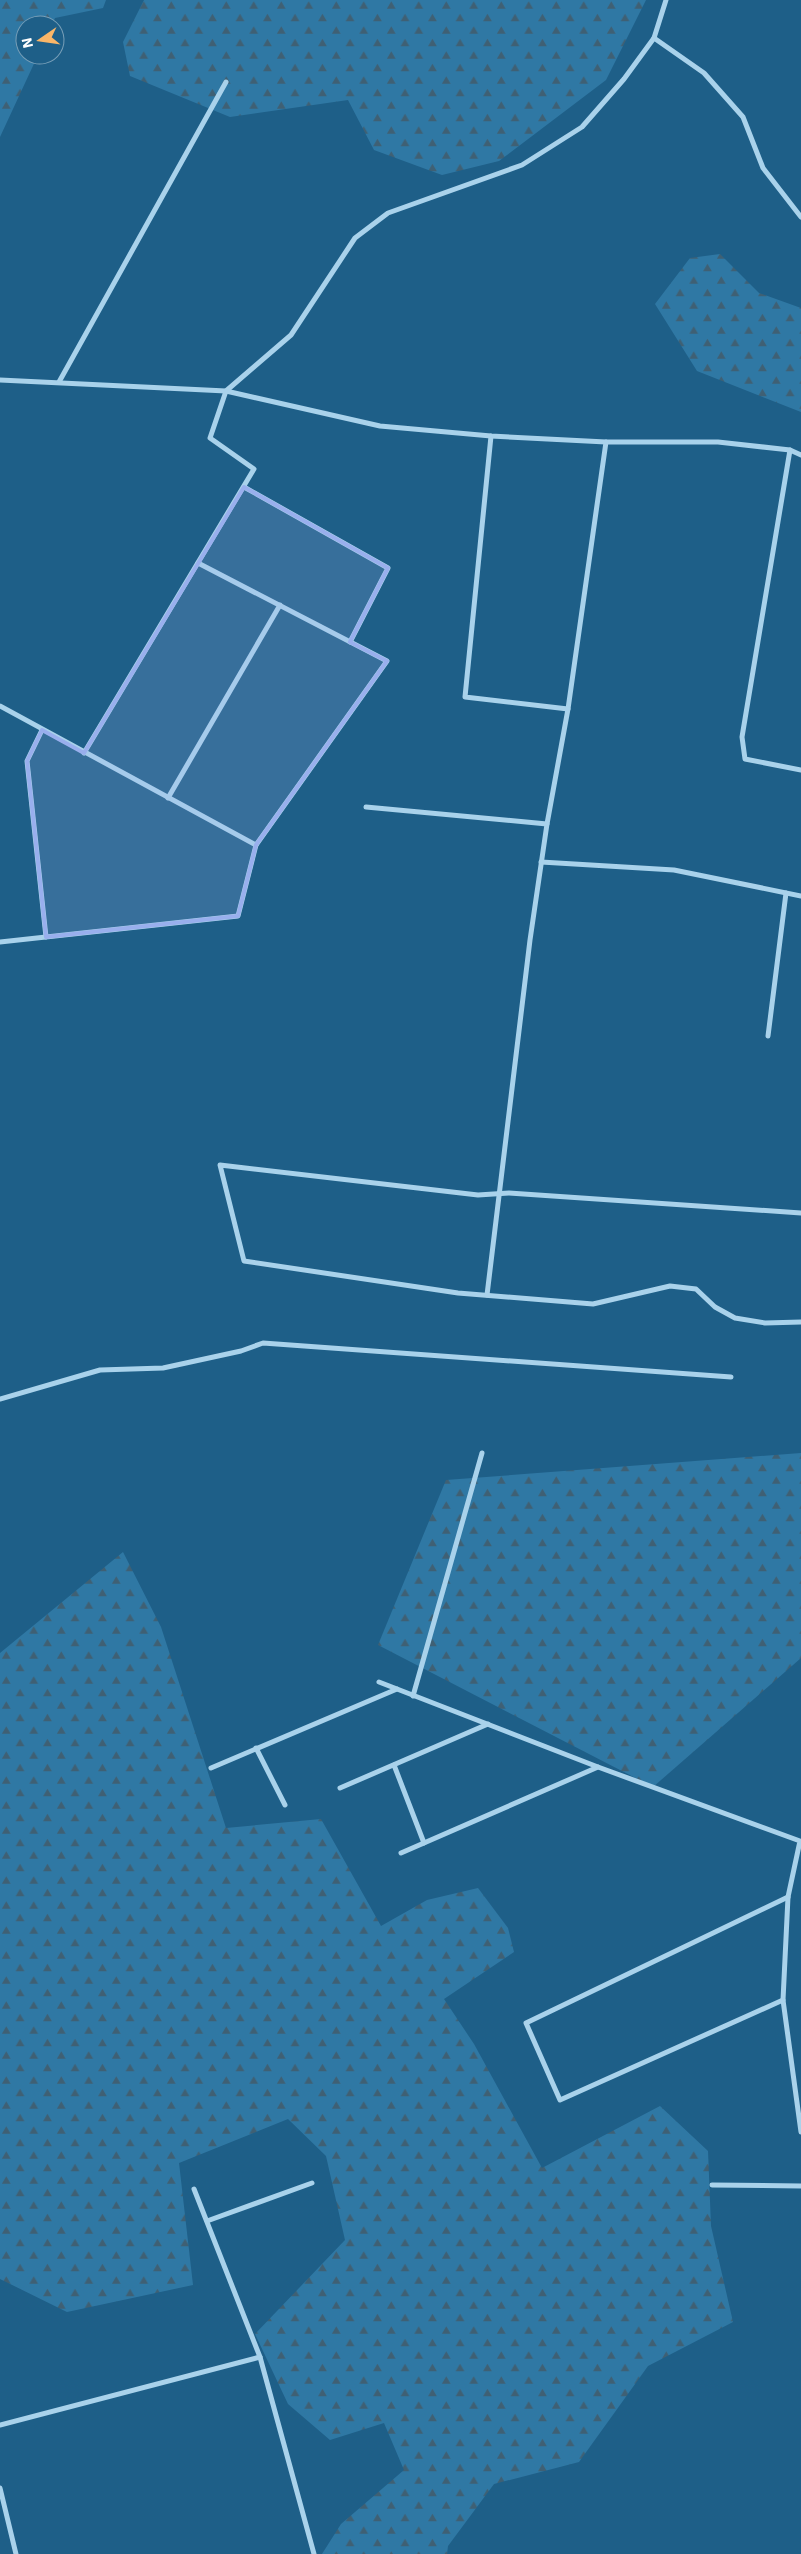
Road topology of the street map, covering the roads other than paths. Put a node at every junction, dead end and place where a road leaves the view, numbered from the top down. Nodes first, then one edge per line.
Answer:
1 (666, 0) edge
2 (654, 38) junction
3 (226, 82) dead end
4 (801, 217) edge
5 (0, 380) edge
6 (59, 382) junction
7 (226, 392) junction
8 (491, 436) junction
9 (606, 442) junction
10 (790, 450) junction
11 (801, 456) edge
12 (244, 487) junction
13 (198, 563) junction
14 (280, 605) junction
15 (350, 642) junction
16 (0, 706) edge
17 (568, 709) junction
18 (42, 730) junction
19 (84, 753) junction
20 (801, 770) edge
21 (168, 798) junction
22 (366, 807) dead end
23 (547, 824) junction
24 (256, 845) junction
25 (542, 862) junction
26 (786, 893) junction
27 (801, 896) edge
28 (46, 937) junction
29 (0, 942) edge
30 (768, 1036) dead end
31 (500, 1193) junction
32 (801, 1212) edge
33 (488, 1295) junction
34 (801, 1322) edge
35 (731, 1377) dead end
36 (0, 1398) edge
37 (482, 1453) dead end
38 (379, 1682) dead end
39 (397, 1689) junction
40 (414, 1696) junction
41 (488, 1724) junction
42 (256, 1748) junction
43 (394, 1765) junction
44 (598, 1767) junction
45 (211, 1768) dead end
46 (340, 1788) dead end
47 (285, 1805) dead end
48 (801, 1841) edge
49 (424, 1843) junction
50 (401, 1853) dead end
51 (798, 1868) edge
52 (788, 1897) junction
53 (783, 2000) junction
54 (801, 2132) edge
55 (312, 2183) dead end
56 (712, 2185) dead end
57 (801, 2186) edge
58 (194, 2189) dead end
59 (207, 2221) junction
60 (260, 2357) junction
61 (0, 2425) edge
62 (0, 2488) edge
63 (16, 2554) edge
64 (314, 2554) edge

1 - 2 street
2 - 4 street
2 - 7 street
3 - 6 street
5 - 6 street
6 - 7 street
7 - 8 street
7 - 12 street
8 - 9 street
8 - 17 street
9 - 10 street
9 - 17 street
10 - 11 street
10 - 20 street
12 - 13 street
12 - 15 street
13 - 14 street
13 - 19 street
14 - 15 street
14 - 21 street
15 - 24 street
16 - 18 street
17 - 23 street
18 - 19 street
18 - 28 street
19 - 21 street
21 - 24 street
22 - 23 street
23 - 25 street
24 - 28 street
25 - 26 street
25 - 31 street
26 - 27 street
26 - 30 street
28 - 29 street
31 - 32 street
31 - 33 street
31 - 33 street
33 - 34 street
35 - 36 street
37 - 40 street
38 - 39 street
39 - 40 street
39 - 42 street
40 - 41 street
41 - 43 street
41 - 44 street
42 - 45 street
42 - 47 street
43 - 46 street
43 - 49 street
44 - 48 street
44 - 49 street
48 - 51 street
49 - 50 street
51 - 52 street
52 - 53 street
52 - 53 street
53 - 54 street
55 - 59 street
56 - 57 street
58 - 59 street
59 - 60 street
60 - 61 street
60 - 64 street
62 - 63 street

